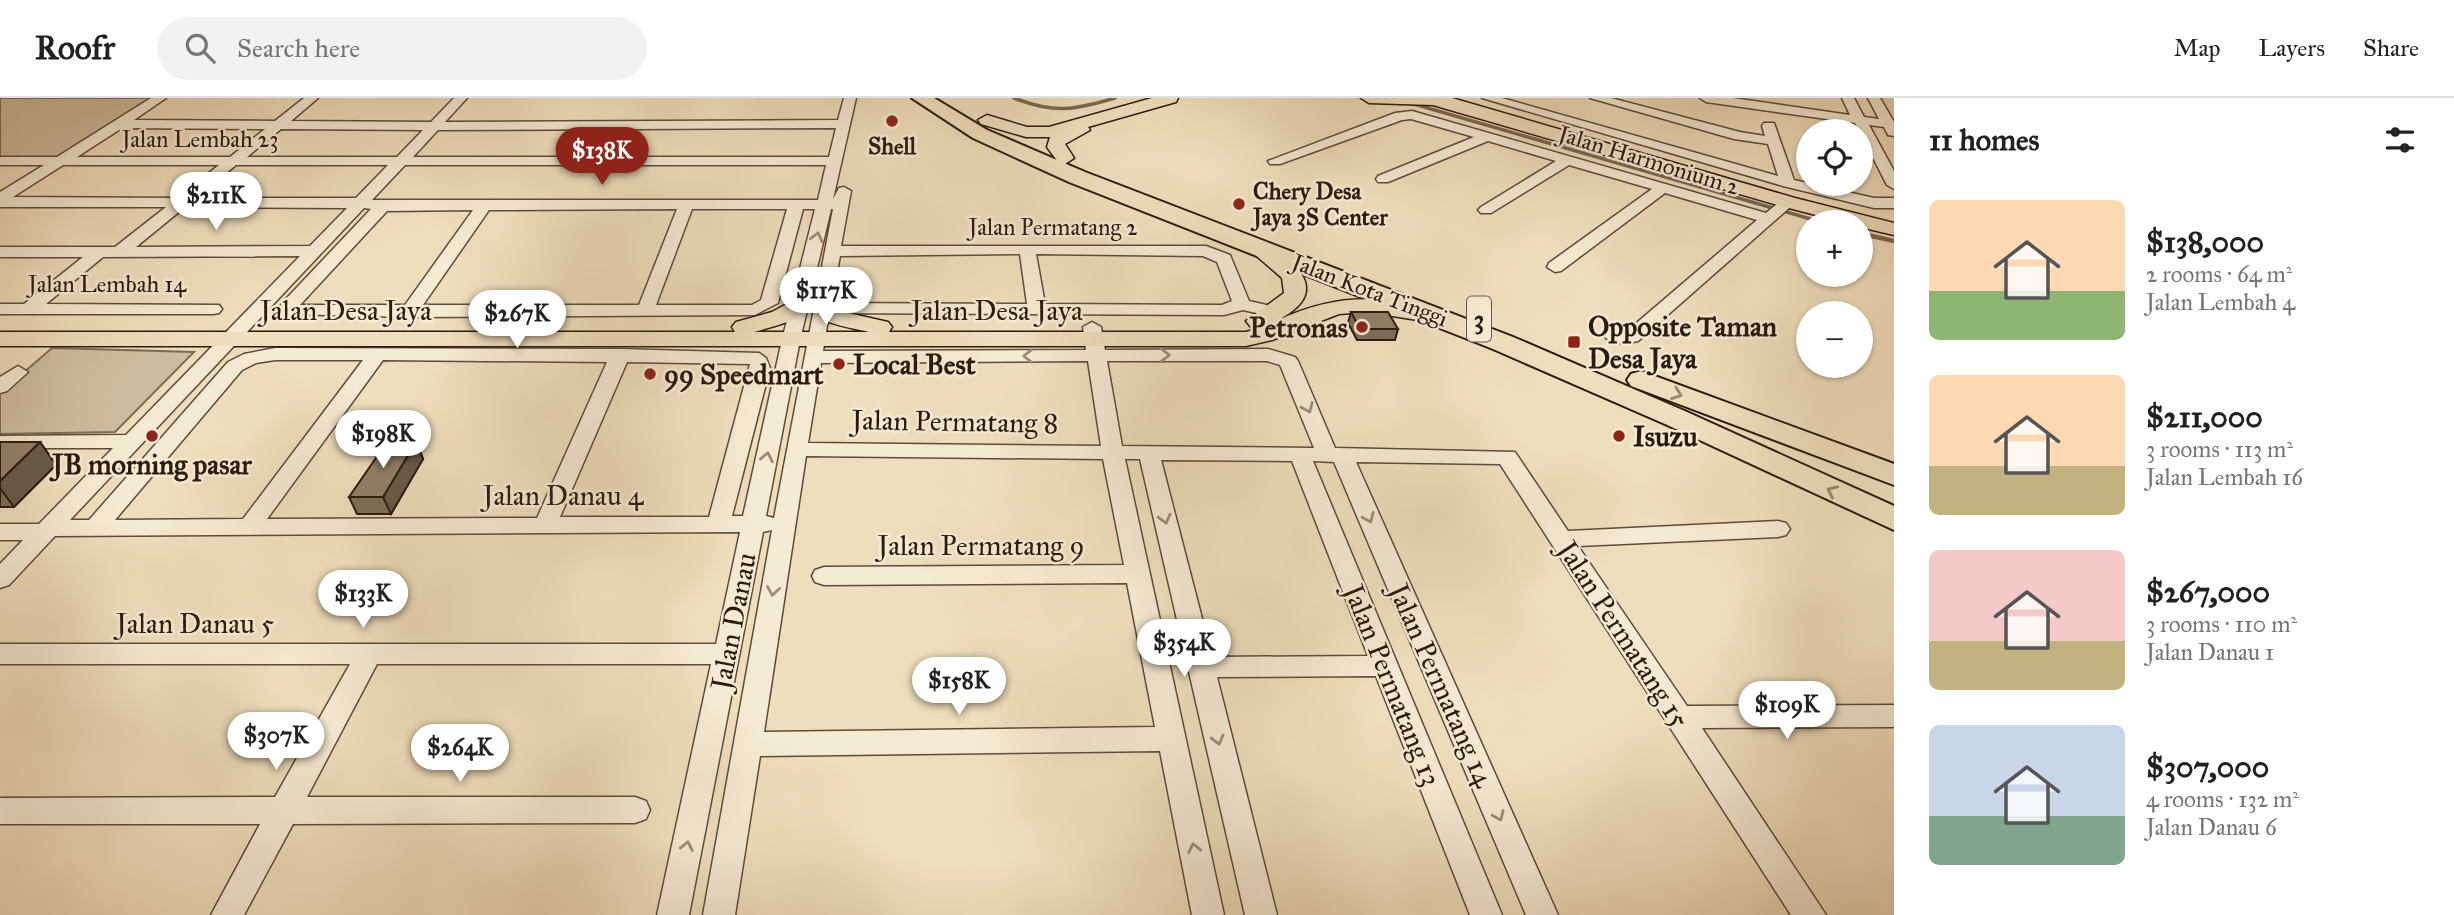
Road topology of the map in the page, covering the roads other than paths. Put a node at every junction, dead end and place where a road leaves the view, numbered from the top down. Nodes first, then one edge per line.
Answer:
1 (160, 98) edge
2 (312, 98) edge
3 (461, 98) edge
4 (850, 98) edge
5 (921, 98) edge
6 (949, 98) edge
7 (1170, 98) edge
8 (1186, 98) edge
9 (1369, 98) edge
10 (1488, 98) edge
11 (1596, 98) edge
12 (1706, 98) edge
13 (1848, 98) edge
14 (1874, 98) edge
15 (1396, 99) edge
16 (1445, 99) edge
17 (1762, 103) edge
18 (1853, 119) edge
19 (1858, 119) edge
20 (987, 120) junction
21 (119, 124) junction
22 (845, 124) junction
23 (1873, 124) edge
24 (279, 125) junction
25 (434, 126) junction
26 (629, 126) junction
27 (1891, 129) edge
28 (1489, 136) junction
29 (1774, 141) junction
30 (1873, 146) edge
31 (1065, 158) junction
32 (401, 160) junction
33 (1569, 160) junction
34 (836, 161) junction
35 (1275, 161) dead end
36 (0, 162) edge
37 (58, 162) junction
38 (233, 162) junction
39 (607, 162) junction
40 (1383, 179) dead end
41 (1894, 185) edge
42 (1662, 188) junction
43 (1788, 192) junction
44 (0, 200) edge
45 (179, 203) junction
46 (359, 203) junction
47 (1874, 203) joint
48 (1894, 203) edge
49 (825, 204) junction
50 (842, 204) junction
51 (484, 205) junction
52 (686, 205) junction
53 (796, 205) junction
54 (383, 206) junction
55 (1486, 211) dead end
56 (1766, 218) junction
57 (1894, 221) edge
58 (1894, 229) edge
59 (1253, 244) junction
60 (1027, 249) junction
61 (100, 251) junction
62 (120, 251) junction
63 (313, 251) junction
64 (832, 251) junction
65 (0, 252) edge
66 (1555, 267) dead end
67 (1242, 304) junction
68 (0, 309) edge
69 (28, 309) junction
70 (214, 309) dead end
71 (645, 311) junction
72 (1037, 311) junction
73 (409, 312) junction
74 (1274, 312) junction
75 (1441, 317) junction
76 (0, 328) edge
77 (807, 329) junction
78 (749, 333) junction
79 (233, 334) junction
80 (1612, 335) dead end
81 (0, 339) edge
82 (1094, 340) junction
83 (378, 354) junction
84 (620, 355) junction
85 (786, 364) junction
86 (18, 372) dead end
87 (0, 387) edge
88 (131, 441) junction
89 (0, 442) edge
90 (797, 449) junction
91 (1113, 453) junction
92 (1149, 453) junction
93 (1300, 455) junction
94 (1335, 455) junction
95 (1507, 457) joint
96 (1894, 475) edge
97 (1894, 519) edge
98 (718, 524) junction
99 (753, 524) junction
100 (784, 524) junction
101 (545, 525) junction
102 (249, 527) junction
103 (95, 528) junction
104 (1777, 529) dead end
105 (47, 530) junction
106 (0, 532) edge
107 (1561, 539) junction
108 (1138, 574) junction
109 (824, 576) dead end
110 (0, 579) edge
111 (0, 654) edge
112 (369, 654) junction
113 (727, 654) junction
114 (1385, 666) junction
115 (1201, 667) junction
116 (1894, 716) edge
117 (1679, 717) junction
118 (1172, 739) junction
119 (747, 744) junction
120 (284, 810) junction
121 (635, 810) dead end
122 (0, 811) edge
123 (227, 915) edge
124 (673, 915) edge
125 (719, 915) edge
126 (1208, 915) edge
127 (1261, 915) edge
128 (1486, 915) edge
129 (1542, 915) edge
130 (1810, 915) edge

1 - 21 street
2 - 24 street
3 - 25 street
4 - 22 street
4 - 50 street
5 - 59 highway, Jalan Kota Tinggi / 3
6 - 20 highway, Jalan Kota Tinggi / 3
7 - 20 main road
8 - 31 main road
9 - 15 main road
10 - 43 street
11 - 29 street
12 - 17 street
13 - 19 street
14 - 27 street
15 - 16 main road
16 - 43 main road
16 - 57 main road
17 - 18 street
17 - 29 street
20 - 31 highway, Jalan Kota Tinggi / 3
21 - 24 street
21 - 37 street
22 - 26 street
22 - 34 street
23 - 27 street
24 - 25 street
24 - 38 street
25 - 26 street
25 - 32 street
26 - 39 street
28 - 33 street, Jalan Harmonium 2
28 - 35 street, Jalan Harmonium 2
28 - 40 street
29 - 43 street
30 - 41 street
31 -> 96 highway, Jalan Kota Tinggi / 3
32 - 38 street, Jalan Lembah 23
32 - 39 street, Jalan Lembah 23
32 - 46 street
33 - 42 street, Jalan Harmonium 2
33 - 55 street
34 - 39 street, Jalan Lembah 23
34 - 49 street
36 - 37 street, Jalan Lembah 23
37 - 38 street, Jalan Lembah 23
37 - 44 street
38 - 45 street
42 - 56 street, Jalan Harmonium 2
42 - 66 street
43 - 47 street
43 - 56 street
43 - 58 main road
44 - 45 street
45 - 46 street
45 - 62 street
46 - 54 street
46 - 63 street
47 - 48 street
49 - 50 street
49 - 53 street
77 -> 49 street
50 - 64 street
51 - 52 street
51 - 54 street
51 - 73 street
52 - 53 street
52 - 71 street
53 - 71 street
54 - 73 street
56 - 80 street
59 - 74 main road, Jalan Desa Jaya
59 - 75 highway, Jalan Kota Tinggi / 3
60 - 64 street, Jalan Permatang 2
60 - 67 street, Jalan Permatang 2
60 - 72 street
61 - 62 street
61 - 65 street
61 - 69 street
62 - 63 street
63 - 79 street
64 - 77 street
67 - 72 street
67 - 74 street
68 - 69 street, Jalan Lembah 14
69 - 70 street, Jalan Lembah 14
71 - 73 street
72 - 77 street
74 - 82 main road, Jalan Desa Jaya
75 - 82 main road, Jalan Desa Jaya
97 -> 75 highway, Jalan Kota Tinggi / 3
76 - 79 main road, Jalan Desa Jaya
77 - 78 main road, Jalan Desa Jaya
77 - 78 main road
82 -> 77 street
77 - 82 main road, Jalan Desa Jaya
77 - 82 main road, Jalan Desa Jaya
77 - 85 street, Jalan Danau
77 - 90 street, Jalan Danau
78 - 79 main road, Jalan Desa Jaya
78 - 85 main road
79 - 81 main road, Jalan Desa Jaya
79 - 88 street
82 - 91 street
82 -> 94 street, Jalan Permatang 14
83 - 84 street
83 - 102 street
83 - 103 street
84 - 98 street
84 - 101 street
99 -> 85 street, Jalan Danau
86 - 87 street
88 - 89 street
88 - 105 street
90 - 91 street, Jalan Permatang 8
90 - 100 street, Jalan Danau
91 - 92 street, Jalan Permatang 8
91 - 108 street
92 - 93 street, Jalan Permatang 8
92 -> 115 street
93 - 94 street, Jalan Permatang 8
93 - 114 street, Jalan Permatang 13
94 - 95 street, Jalan Permatang 8
94 -> 129 street, Jalan Permatang 14
95 - 107 street, Jalan Permatang 15
98 - 99 street, Jalan Danau 4
98 - 101 street, Jalan Danau 4
99 - 100 street, Jalan Danau 4
99 - 113 street, Jalan Danau
100 -> 119 street, Jalan Danau
101 - 102 street, Jalan Danau 4
102 - 103 street, Jalan Danau 4
103 - 105 street, Jalan Danau 4
104 - 107 street
105 - 106 street, Jalan Danau 4
105 - 110 street
107 - 117 street, Jalan Permatang 15
108 - 109 street, Jalan Permatang 9
108 - 118 street
111 - 112 street, Jalan Danau 5
112 - 113 street, Jalan Danau 5
112 - 120 street
124 -> 113 street, Jalan Danau
114 - 115 street
114 - 128 street, Jalan Permatang 13
115 -> 127 street
116 - 117 street
117 - 130 street, Jalan Permatang 15
118 - 119 street
126 -> 118 street
119 - 125 street, Jalan Danau
120 - 121 street
120 - 122 street
120 - 123 street

